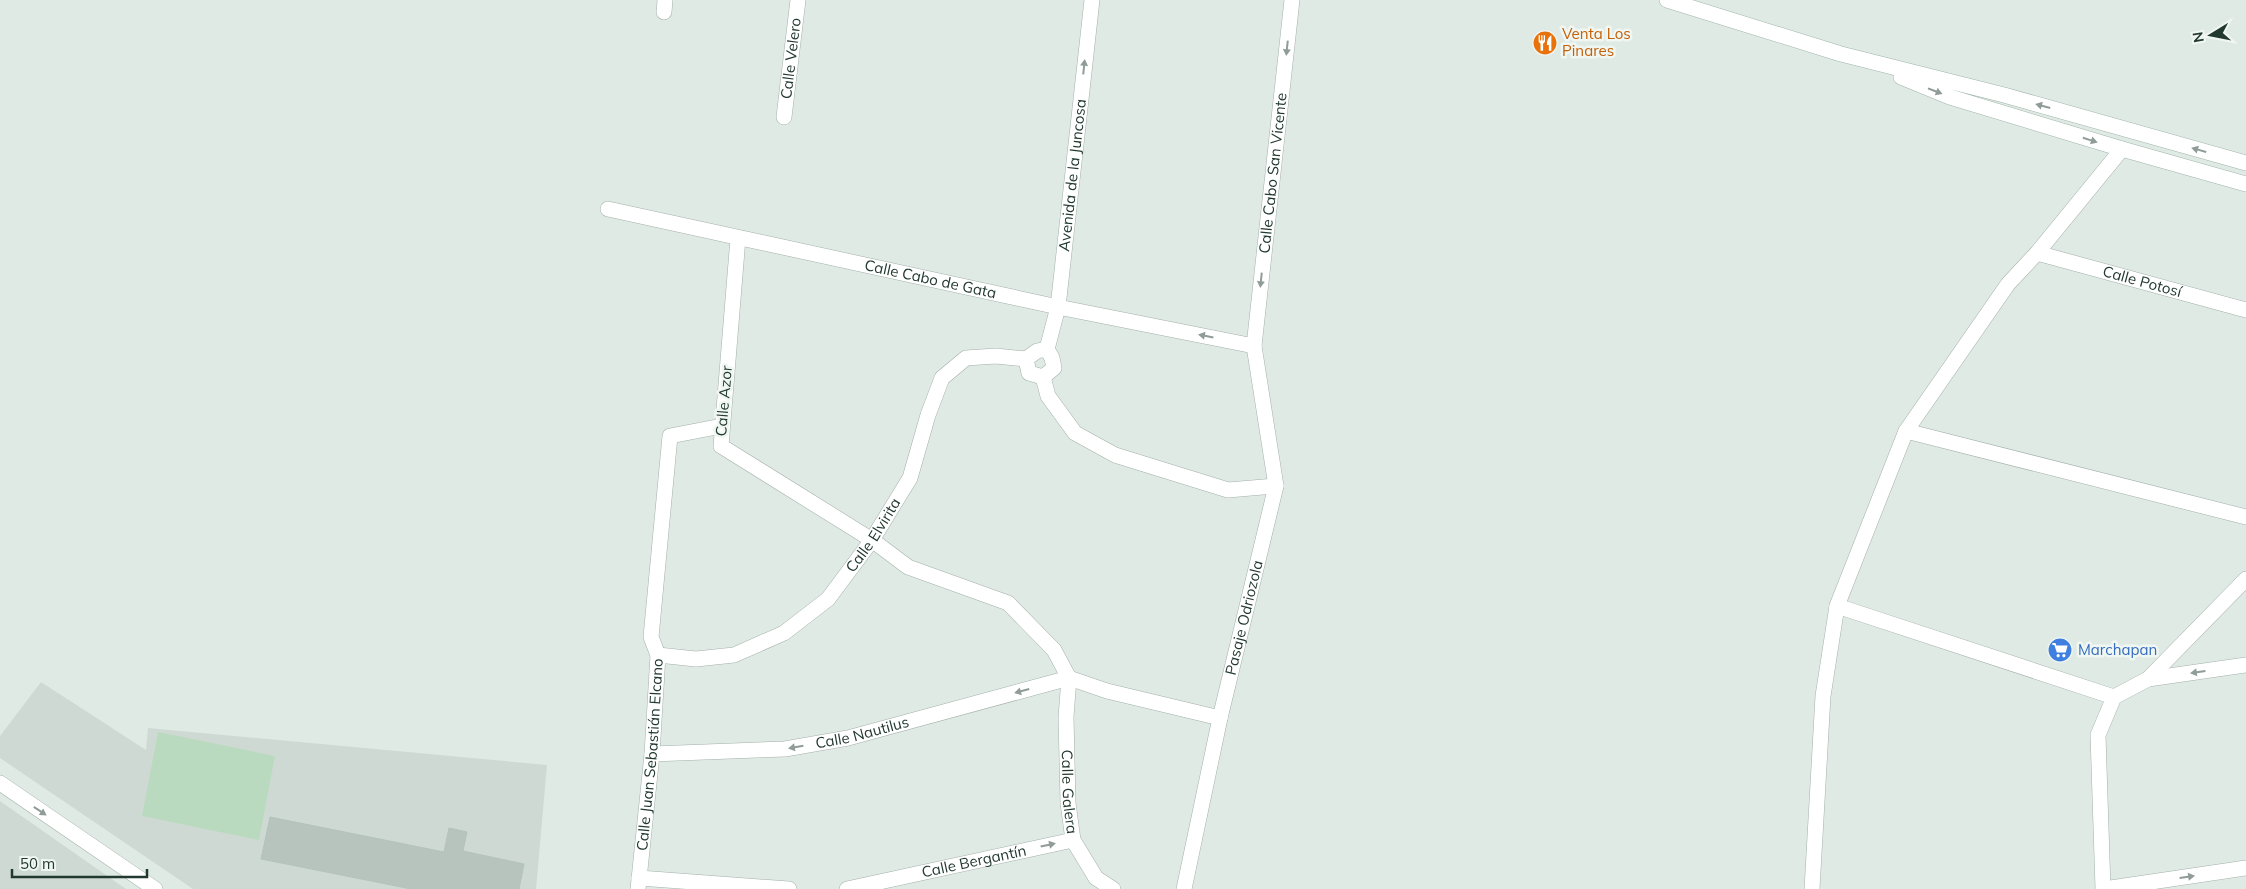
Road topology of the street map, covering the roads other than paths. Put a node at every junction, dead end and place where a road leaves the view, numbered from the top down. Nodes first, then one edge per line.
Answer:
1 (798, 0) edge
2 (1092, 0) edge
3 (1292, 0) edge
4 (1667, 0) edge
5 (1841, 54) junction
6 (784, 117) dead end
7 (2122, 149) junction
8 (2246, 163) edge
9 (2246, 184) edge
10 (608, 209) dead end
11 (738, 238) junction
12 (2037, 253) junction
13 (1058, 307) junction
14 (2246, 310) edge
15 (1254, 346) junction
16 (1047, 349) junction
17 (1026, 359) junction
18 (1043, 377) junction
19 (722, 426) junction
20 (1906, 430) junction
21 (1276, 486) junction
22 (2246, 517) edge
23 (872, 540) junction
24 (2246, 579) edge
25 (1837, 606) junction
26 (658, 655) junction
27 (2246, 665) edge
28 (1069, 678) junction
29 (2148, 679) junction
30 (2114, 697) junction
31 (1220, 718) junction
32 (652, 754) junction
33 (0, 783) edge
34 (1073, 840) junction
35 (2246, 868) edge
36 (639, 884) edge
37 (155, 889) edge
38 (789, 889) edge
39 (847, 889) edge
40 (1113, 889) edge
41 (1184, 889) edge
42 (1812, 889) edge
43 (2103, 889) edge

1 - 6 street, Calle Velero
13 -> 2 street, Avenida de la Juncosa
3 -> 15 street, Calle Cabo San Vicente
4 - 5 street
5 -> 7 street
8 -> 5 street
7 - 9 street
7 - 12 street
10 - 11 street, Calle Cabo de Gata
11 - 13 street, Calle Cabo de Gata
11 - 19 street, Calle Azor
12 - 14 street, Calle Potosí
12 - 20 street
15 -> 13 street, Calle Cabo de Gata
13 - 16 street, Avenida de la Juncosa
15 - 21 street, Pasaje Odriozola
16 - 17 street
16 - 18 street
17 - 18 street
17 - 23 street, Calle Elvirita
18 - 21 street
19 - 23 street, Calle Azor
19 - 26 street, Calle Juan Sebastián Elcano
20 - 22 street
20 - 25 street
21 - 31 street, Pasaje Odriozola
23 - 26 street, Calle Elvirita
23 - 28 street
24 - 29 street
25 - 30 street
25 - 42 street
26 - 32 street, Calle Juan Sebastián Elcano
27 -> 29 street
28 - 31 street
28 -> 32 street, Calle Nautilus
28 - 34 street, Calle Galera
29 - 30 street
30 - 43 street
31 - 41 street, Pasaje Odriozola
32 - 36 street, Calle Juan Sebastián Elcano
33 -> 37 street
39 -> 34 street, Calle Bergantín
34 - 40 street, Calle Galera
43 -> 35 street
36 - 38 street

